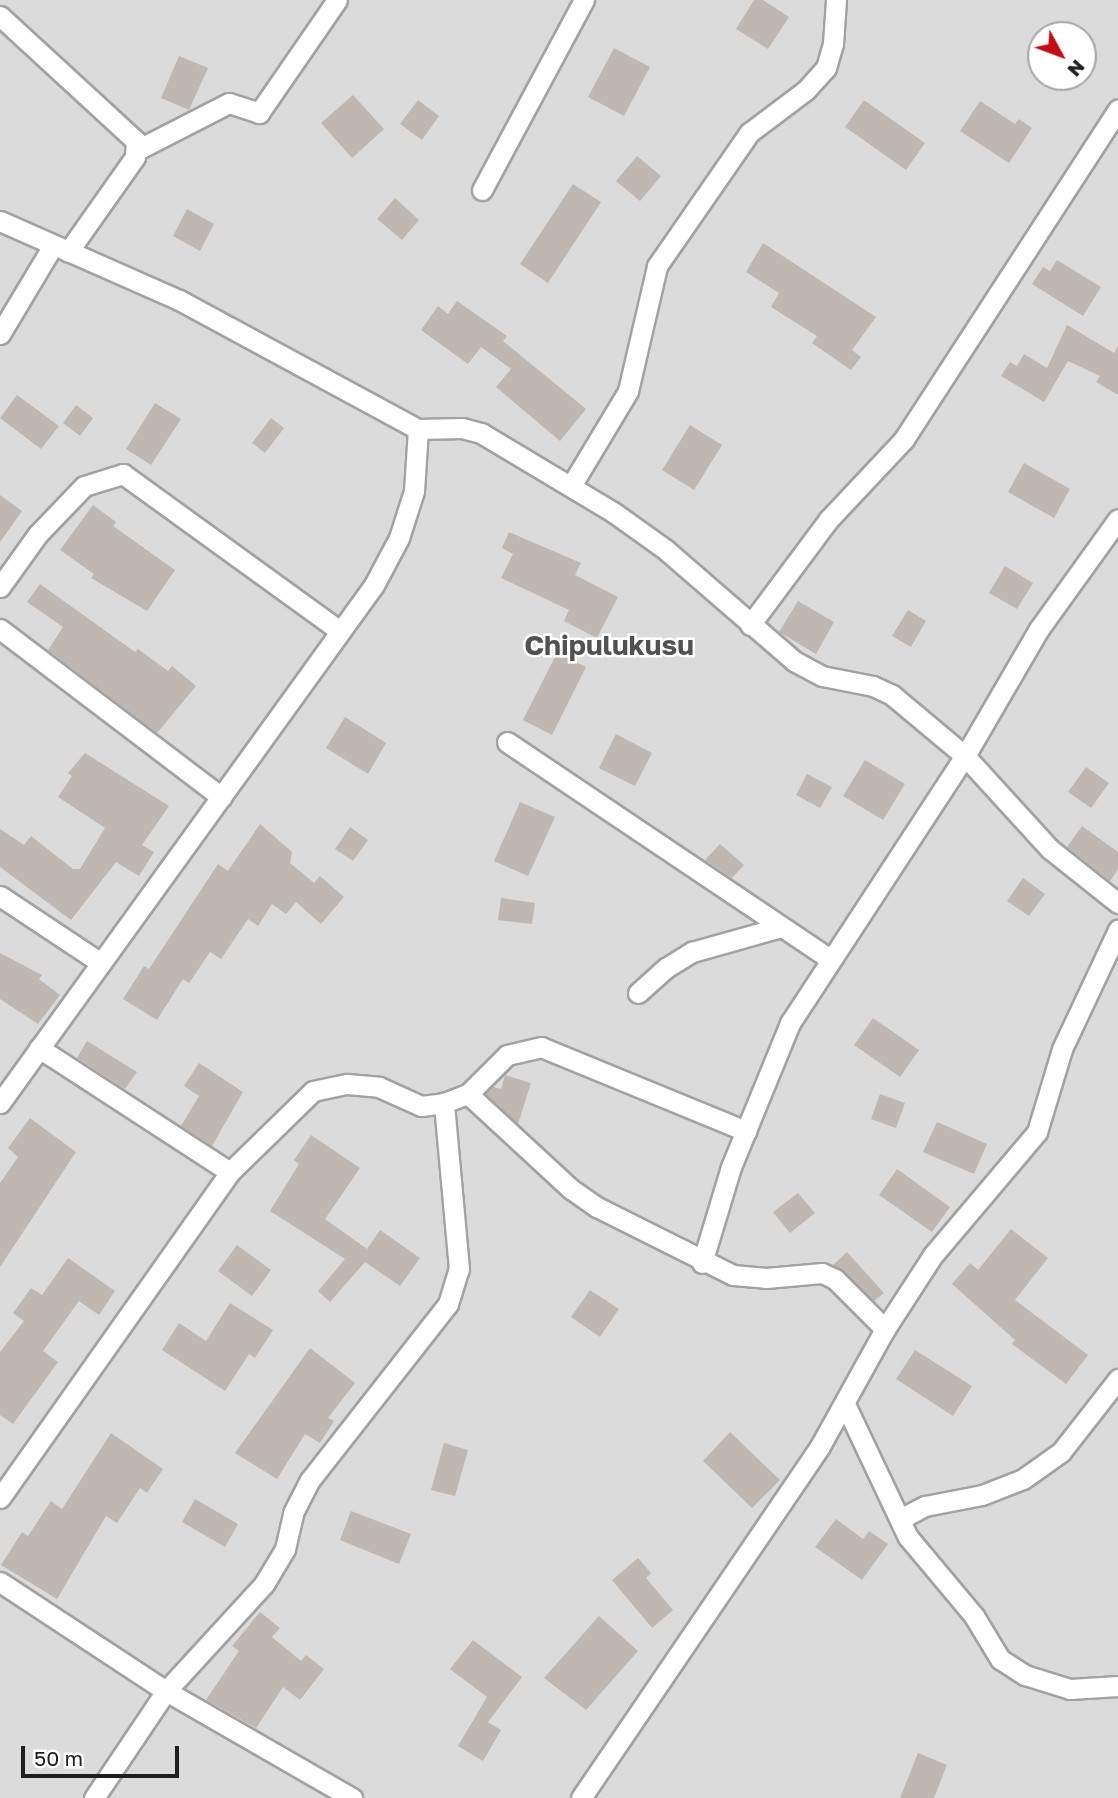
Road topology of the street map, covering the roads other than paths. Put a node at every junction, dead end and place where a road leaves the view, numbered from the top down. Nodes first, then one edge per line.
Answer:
1 (337, 0) edge
2 (584, 0) edge
3 (836, 0) edge
4 (0, 16) edge
5 (1118, 109) edge
6 (137, 150) junction
7 (482, 190) dead end
8 (0, 220) edge
9 (60, 249) junction
10 (0, 334) edge
11 (418, 429) junction
12 (571, 486) junction
13 (1118, 519) edge
14 (0, 587) edge
15 (750, 625) junction
16 (0, 629) edge
17 (340, 631) junction
18 (507, 742) dead end
19 (965, 757) junction
20 (220, 797) junction
21 (0, 896) edge
22 (1118, 902) edge
23 (781, 927) junction
24 (1118, 930) edge
25 (830, 959) junction
26 (101, 963) junction
27 (638, 993) dead end
28 (39, 1048) junction
29 (468, 1094) junction
30 (0, 1103) edge
31 (444, 1103) junction
32 (746, 1130) junction
33 (230, 1172) junction
34 (702, 1263) junction
35 (885, 1329) junction
36 (1118, 1379) edge
37 (845, 1404) junction
38 (0, 1498) edge
39 (902, 1518) junction
40 (0, 1582) edge
41 (1118, 1686) edge
42 (166, 1691) junction
43 (93, 1798) edge
44 (352, 1798) edge
45 (581, 1798) edge

1 - 6 street
2 - 7 street
3 - 12 street
4 - 6 street
5 - 15 street
6 - 9 street
8 - 9 street
9 - 10 street
9 - 11 street
11 - 12 street
11 - 17 street
12 - 15 street
13 - 19 street
14 - 17 street
15 - 19 street
16 - 20 street
17 - 20 street
18 - 23 street
19 - 22 street
19 - 25 street
20 - 26 street
21 - 26 street
23 - 25 street
23 - 27 street
24 - 35 street
25 - 32 street
26 - 28 street
28 - 30 street
28 - 33 street
29 - 31 street
29 - 32 street
29 - 34 street
31 - 33 street
31 - 42 street
32 - 34 street
33 - 38 street
34 - 35 street
35 - 37 street
36 - 39 street
37 - 39 street
37 - 45 street
39 - 41 street
40 - 42 street
42 - 43 street
42 - 44 street

